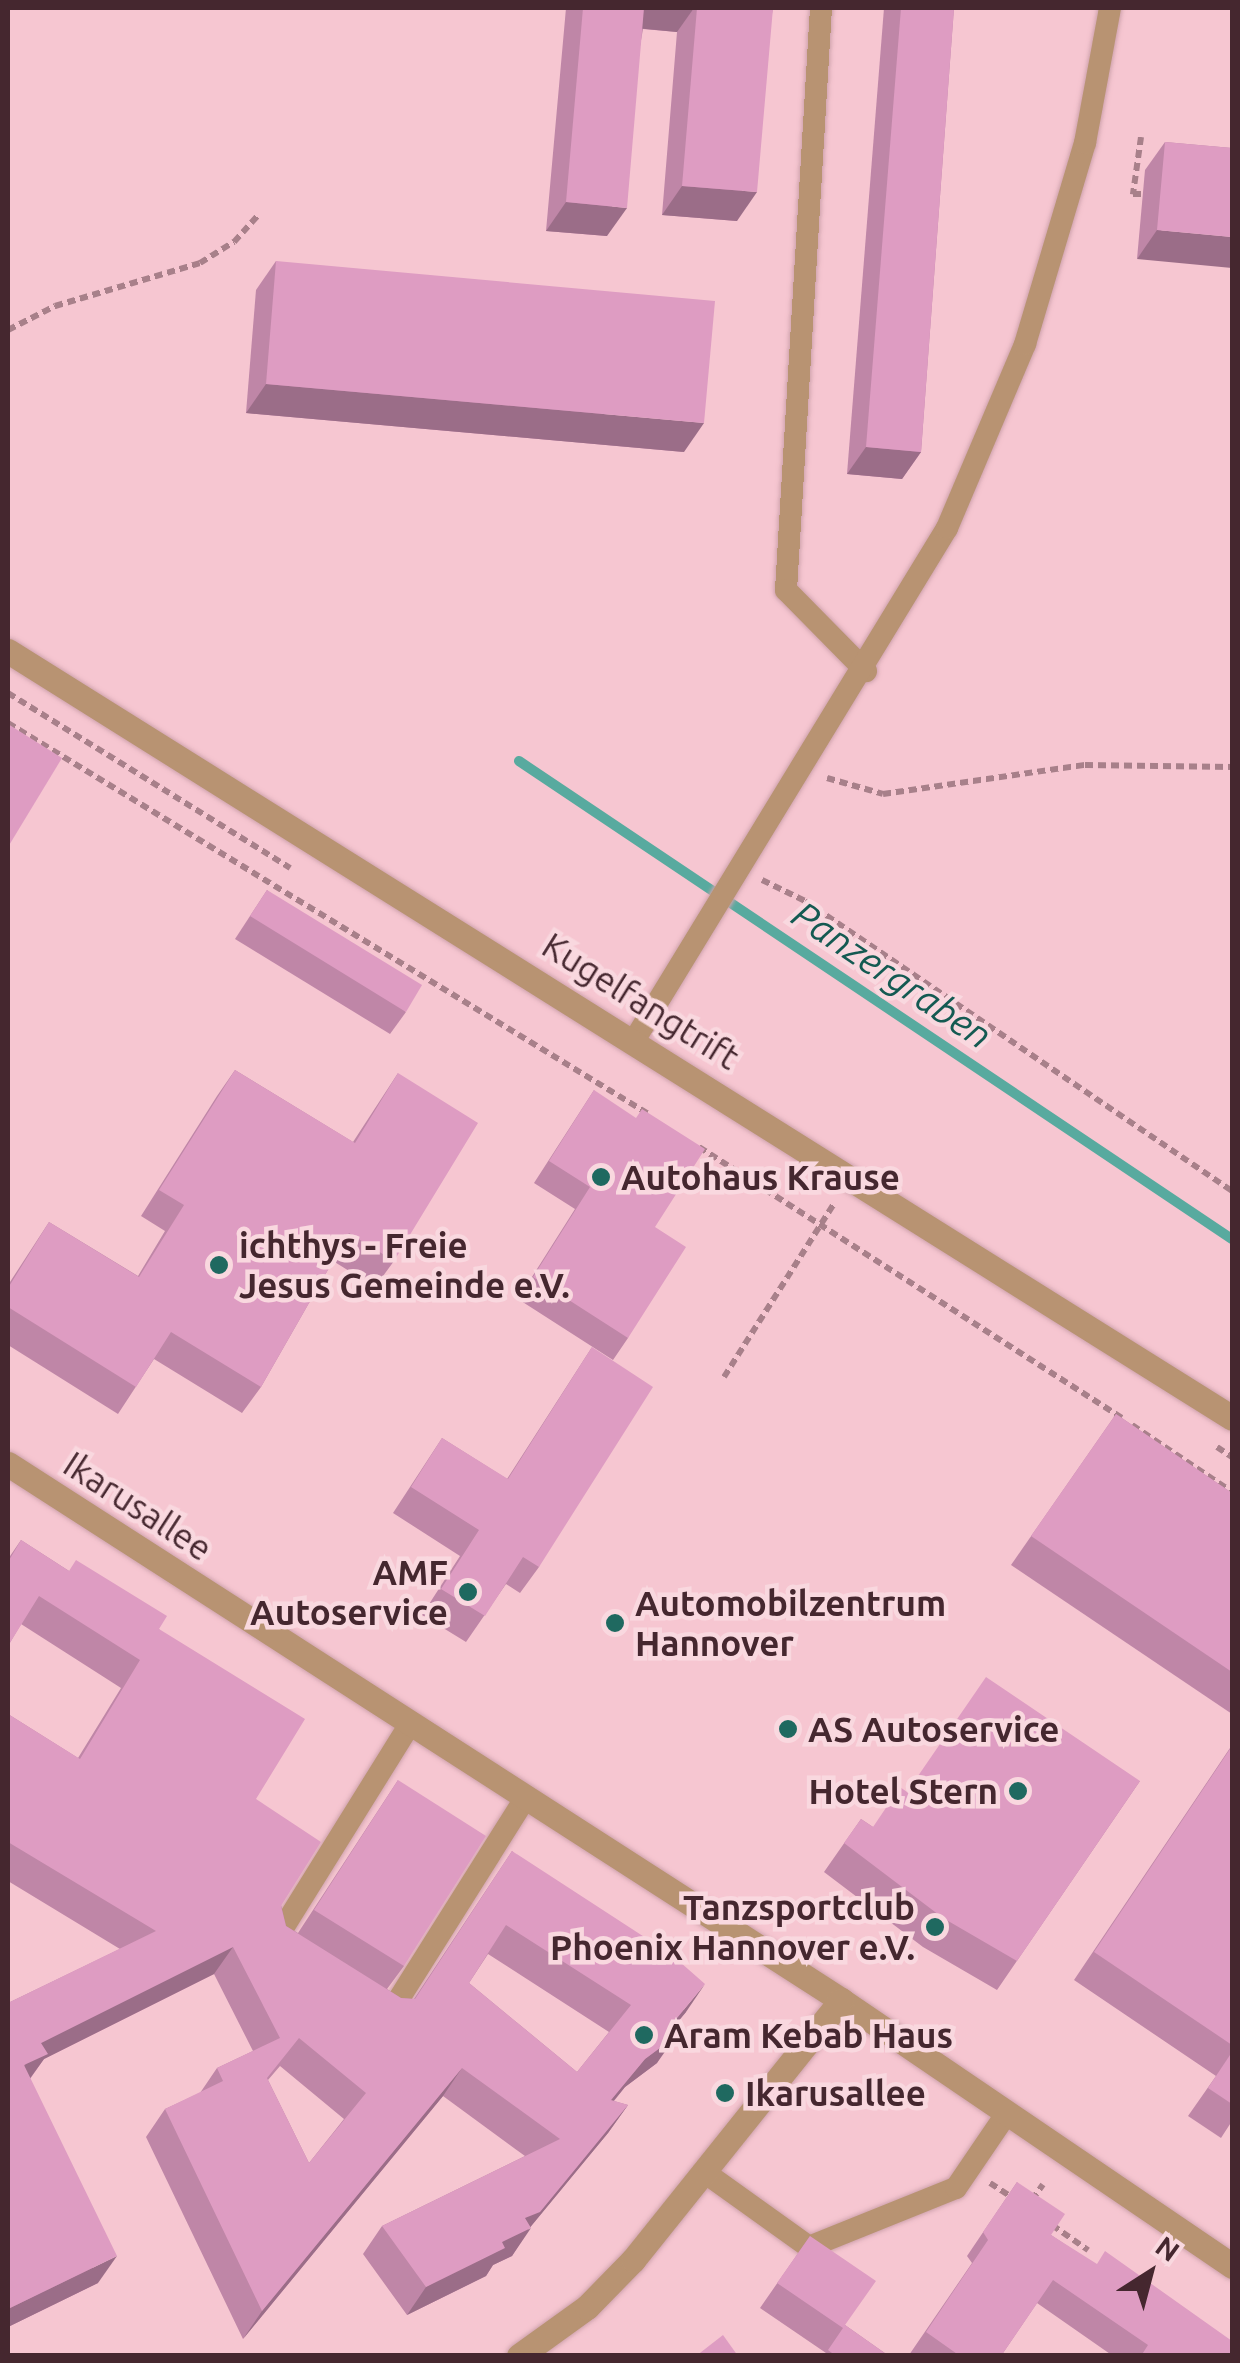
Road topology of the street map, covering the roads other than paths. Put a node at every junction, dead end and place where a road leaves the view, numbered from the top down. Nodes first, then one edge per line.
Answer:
1 (821, 8) edge
2 (1110, 8) edge
3 (8, 651) edge
4 (866, 671) junction
5 (636, 1038) junction
6 (1232, 1418) edge
7 (8, 1464) edge
8 (410, 1724) junction
9 (526, 1798) junction
10 (308, 1961) edge
11 (357, 1992) edge
12 (841, 2000) junction
13 (1007, 2113) junction
14 (707, 2174) junction
15 (1232, 2266) edge
16 (519, 2356) edge

1 - 4 lane
2 - 4 lane
3 - 5 street, Kugelfangtrift
4 - 5 lane
5 - 6 street, Kugelfangtrift
7 - 8 street, Ikarusallee
8 - 9 street, Ikarusallee
8 - 10 lane
9 - 11 lane
9 - 12 street, Ikarusallee
12 - 13 street, Ikarusallee
12 - 14 street
13 - 14 lane
13 - 15 street, Ikarusallee
14 - 16 street

